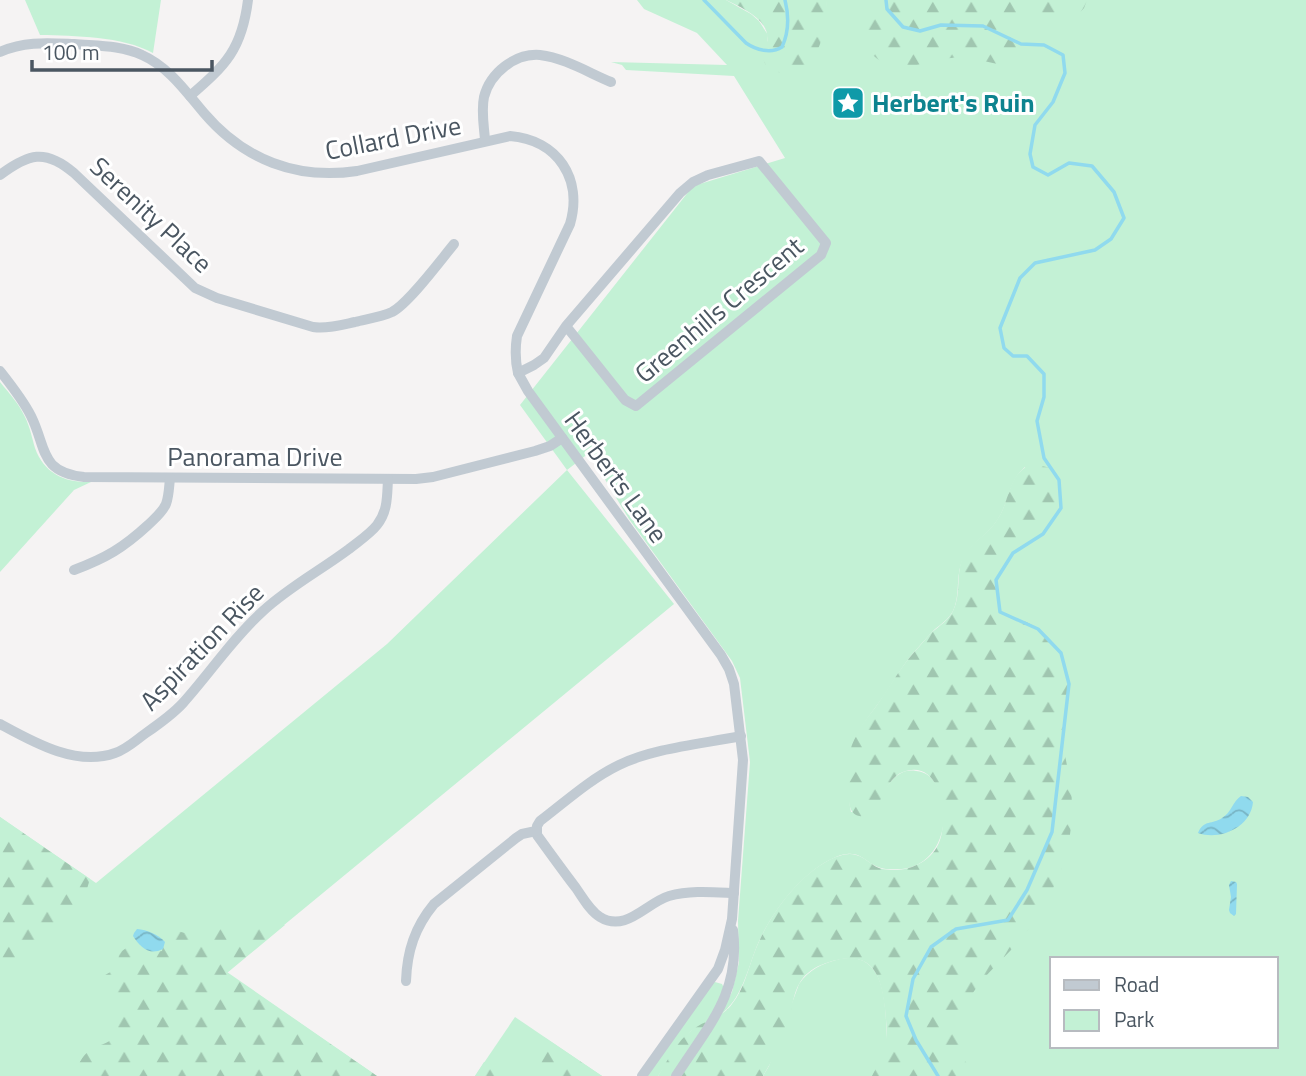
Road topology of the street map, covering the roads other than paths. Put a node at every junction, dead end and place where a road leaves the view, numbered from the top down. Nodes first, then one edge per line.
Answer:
1 (248, 0) edge
2 (0, 52) edge
3 (611, 82) dead end
4 (190, 96) junction
5 (485, 140) junction
6 (0, 176) edge
7 (454, 244) dead end
8 (566, 326) junction
9 (0, 371) edge
10 (518, 373) junction
11 (562, 438) junction
12 (170, 478) junction
13 (388, 479) junction
14 (74, 570) dead end
15 (0, 724) edge
16 (741, 736) junction
17 (536, 831) junction
18 (734, 893) junction
19 (732, 919) junction
20 (710, 979) junction
21 (406, 981) dead end
22 (728, 990) junction
23 (642, 1076) edge
24 (676, 1076) edge

1 - 4 street
2 - 4 street, Collard Drive
3 - 5 street
4 - 5 street, Collard Drive
5 - 10 street, Collard Drive
6 - 7 street, Serenity Place
8 - 8 street, Greenhills Crescent
8 - 10 street
9 - 12 street, Panorama Drive
10 - 11 street, Herberts Lane
11 - 13 street, Panorama Drive
11 - 16 street, Herberts Lane
12 - 13 street, Panorama Drive
12 - 14 street
13 - 15 street, Aspiration Rise
16 - 17 street
16 - 18 street, Herberts Lane
17 - 18 street
17 - 21 street
18 - 19 street, Herberts Lane
19 - 20 street, Herberts Lane
19 - 22 street, Herberts Lane
20 - 22 street
20 - 23 street, Herberts Lane
22 - 24 street, Herberts Lane

